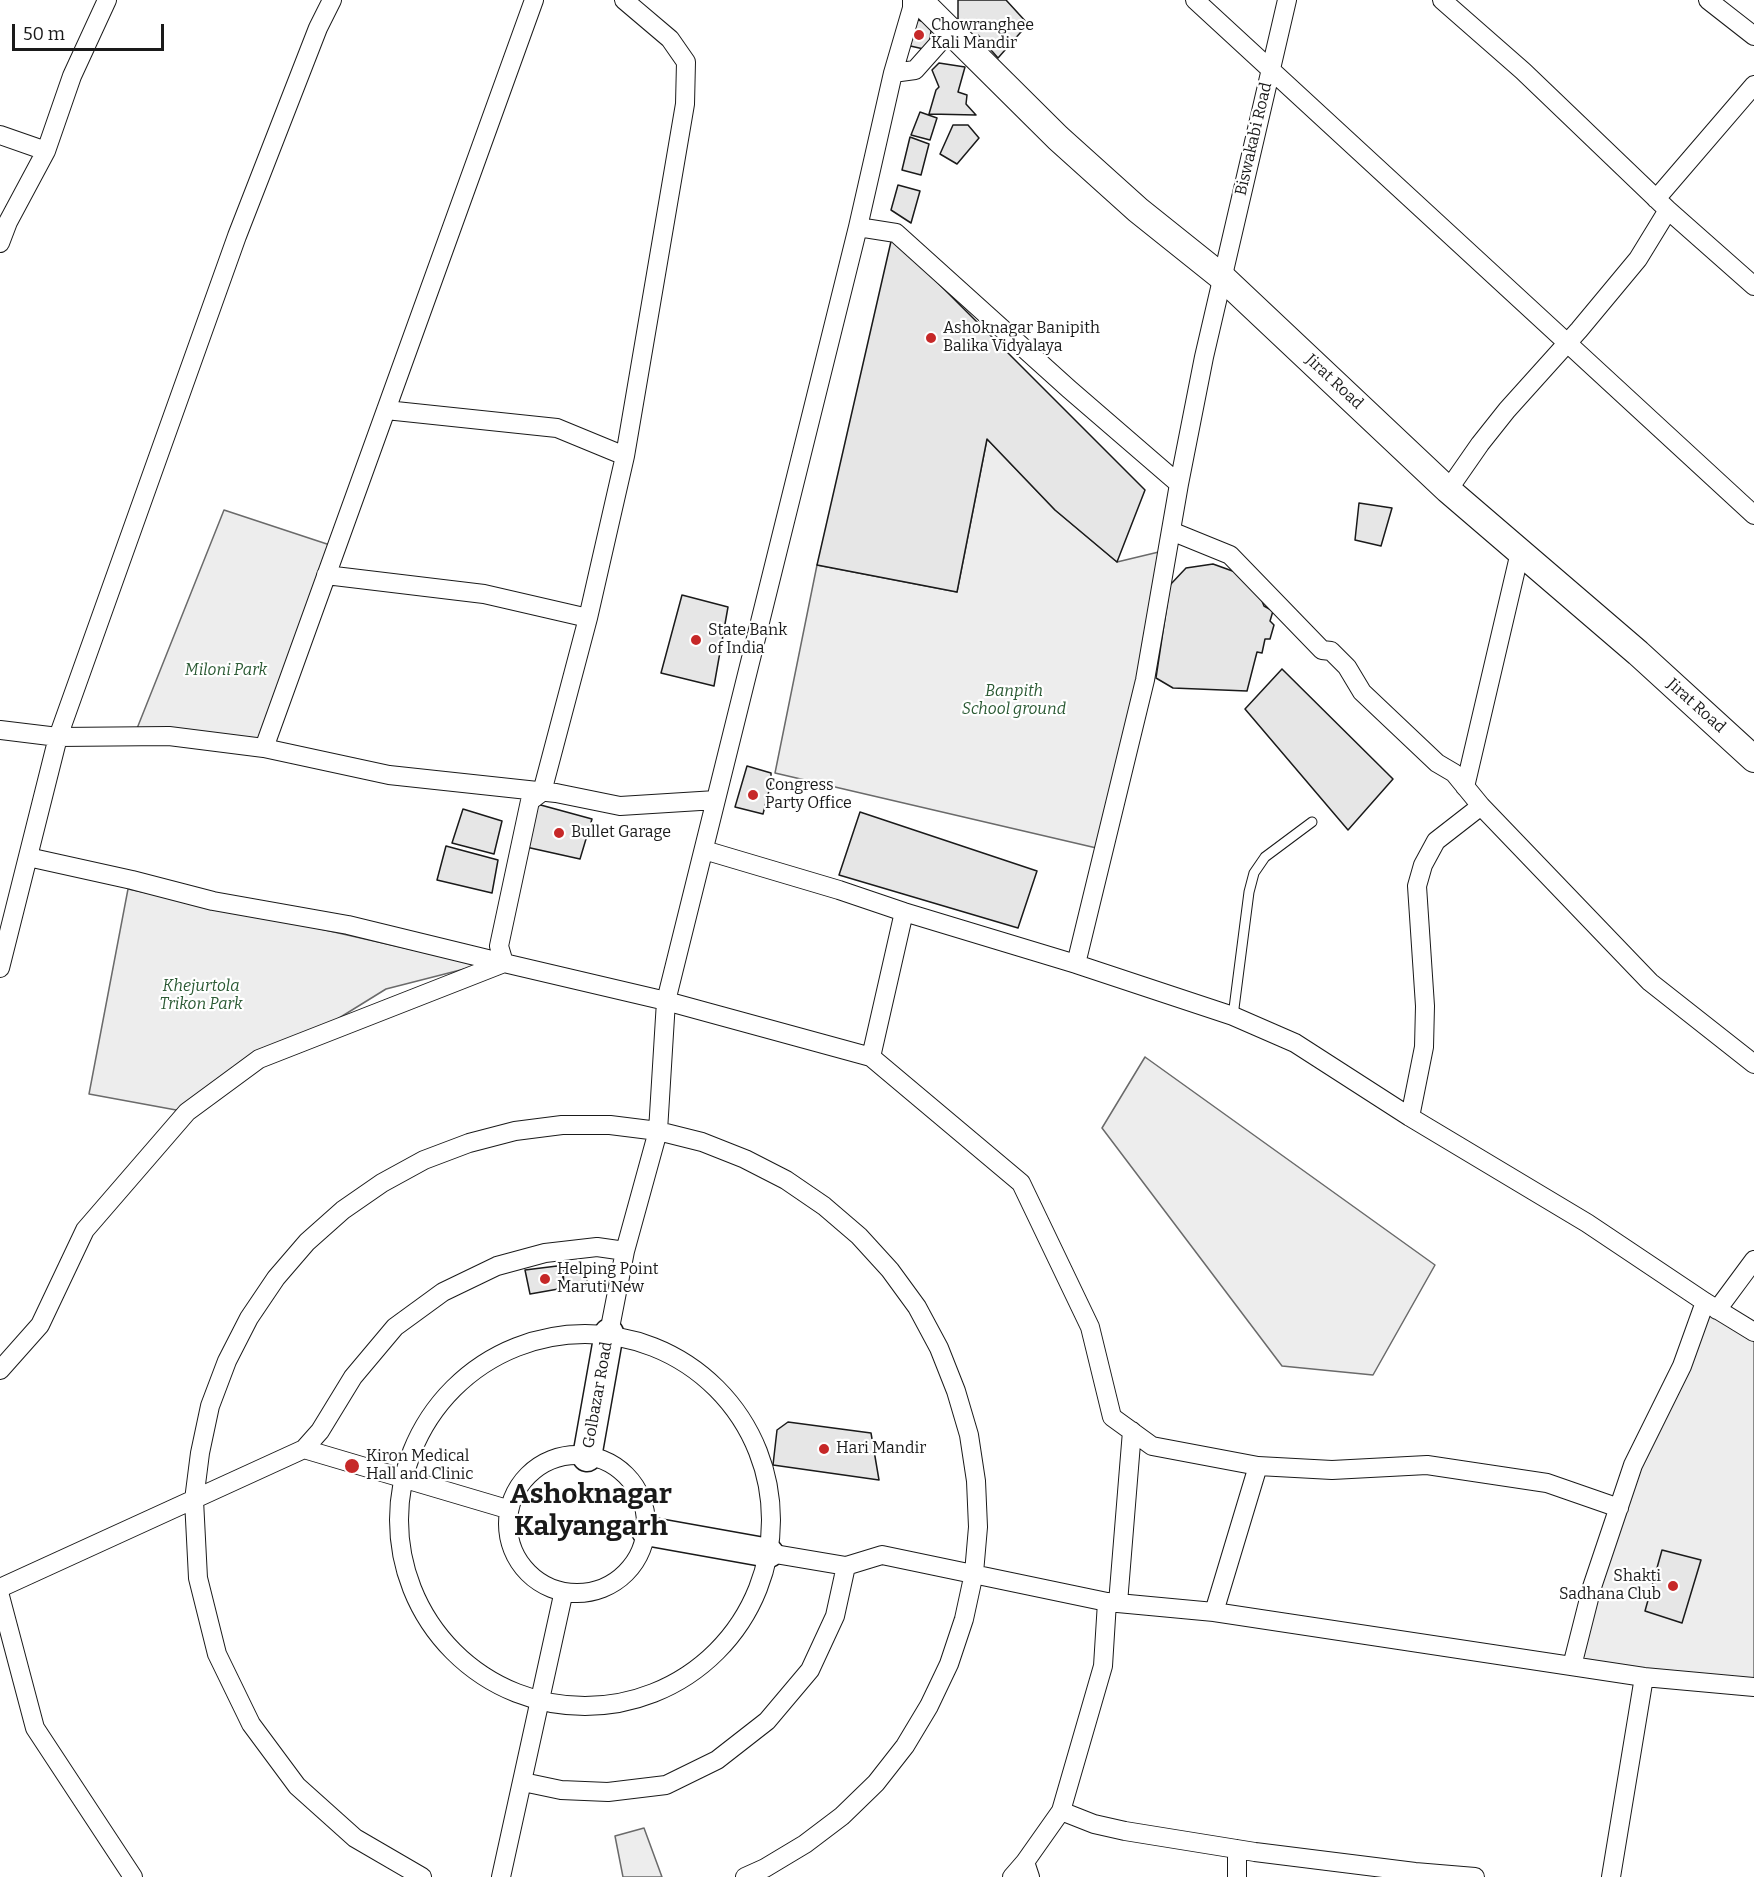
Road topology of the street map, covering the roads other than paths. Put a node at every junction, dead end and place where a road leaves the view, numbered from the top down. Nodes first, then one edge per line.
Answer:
1 (107, 0) edge
2 (332, 0) edge
3 (534, 0) edge
4 (624, 0) edge
5 (912, 0) edge
6 (919, 0) edge
7 (1195, 0) edge
8 (1287, 0) edge
9 (1442, 0) edge
10 (1708, 0) edge
11 (952, 33) junction
12 (1754, 36) edge
13 (1270, 68) junction
14 (893, 73) junction
15 (1754, 85) edge
16 (0, 135) edge
17 (46, 151) junction
18 (1662, 205) junction
19 (858, 227) junction
20 (0, 243) edge
21 (1223, 278) junction
22 (1754, 286) edge
23 (1568, 342) junction
24 (386, 410) junction
25 (625, 456) junction
26 (1179, 484) junction
27 (1448, 490) junction
28 (1754, 514) edge
29 (1171, 531) junction
30 (1520, 552) junction
31 (326, 575) junction
32 (588, 618) junction
33 (0, 730) edge
34 (58, 737) junction
35 (264, 748) junction
36 (1754, 759) edge
37 (1465, 787) junction
38 (542, 792) junction
39 (716, 800) junction
40 (1481, 806) junction
41 (1312, 822) dead end
42 (704, 850) junction
43 (28, 857) junction
44 (904, 912) junction
45 (504, 963) junction
46 (1076, 964) junction
47 (0, 968) edge
48 (666, 1001) junction
49 (1233, 1016) junction
50 (871, 1057) junction
51 (1754, 1064) edge
52 (1410, 1116) junction
53 (658, 1131) junction
54 (625, 1251) junction
55 (1754, 1260) edge
56 (1711, 1306) junction
57 (1754, 1332) edge
58 (609, 1333) junction
59 (0, 1370) edge
60 (1132, 1431) junction
61 (304, 1449) junction
62 (587, 1456) junction
63 (1258, 1466) junction
64 (403, 1478) junction
65 (194, 1500) junction
66 (1618, 1508) junction
67 (507, 1509) junction
68 (646, 1531) junction
69 (769, 1553) junction
70 (846, 1566) junction
71 (974, 1573) junction
72 (0, 1588) edge
73 (563, 1594) junction
74 (0, 1596) edge
75 (1112, 1602) junction
76 (1214, 1612) junction
77 (1572, 1666) junction
78 (1644, 1677) junction
79 (1754, 1688) edge
80 (539, 1702) junction
81 (523, 1782) junction
82 (1061, 1811) junction
83 (1237, 1849) junction
84 (1028, 1869) edge
85 (1429, 1875) edge
86 (133, 1877) edge
87 (422, 1877) edge
88 (501, 1877) edge
89 (745, 1877) edge
90 (1012, 1877) edge
91 (1237, 1877) edge
92 (1475, 1877) edge
93 (1611, 1877) edge

1 - 17 street
2 - 34 street
3 - 24 street
4 - 25 street
5 - 14 street
6 - 11 main road, Jirat Road
7 - 13 street
8 - 13 street, Biswakabi Road
9 - 18 street
10 - 12 street
11 - 14 street
11 - 21 main road, Jirat Road
13 - 21 street, Biswakabi Road
13 - 23 street
14 - 19 street
15 - 18 street
16 - 17 street
17 - 20 street
18 - 22 street
18 - 23 street
19 - 26 street
19 - 39 street
21 - 26 street, Biswakabi Road
21 - 27 main road, Jirat Road
23 - 27 street
23 - 28 street
24 - 25 street
24 - 31 street
25 - 32 street
26 - 29 street, Biswakabi Road
27 - 30 main road, Jirat Road
29 - 37 street
29 - 46 street, Biswakabi Road
30 - 36 main road, Jirat Road
30 - 37 street
31 - 32 street
31 - 35 street
32 - 38 street
33 - 34 street
34 - 35 street
34 - 43 street
35 - 38 street
37 - 40 street
38 - 39 street
38 - 45 street
39 - 42 street
40 - 51 street
40 - 52 street
41 - 49 lane
42 - 44 street
42 - 48 street
43 - 45 street
43 - 47 street
44 - 46 street
44 - 50 street
45 - 48 street
45 - 59 street
46 - 49 street
48 - 50 street
48 - 53 street
49 - 52 street
50 - 60 street
52 - 56 street
53 - 54 street
53 - 65 street
53 - 71 street
54 - 58 street
54 - 61 street
55 - 56 street
56 - 57 street
56 - 66 street
58 - 62 main road, Golbazar Road
58 - 64 street
58 - 69 street
60 - 63 street
60 - 75 street
61 - 64 street
61 - 65 street
62 - 67 street
62 - 68 street
63 - 66 street
63 - 76 street
64 - 67 street
64 - 80 street
65 - 72 street
65 - 87 street
66 - 77 street
67 - 73 street
68 - 69 main road
68 - 73 street
69 - 70 street
69 - 80 street
70 - 71 street
70 - 81 street
71 - 75 street
71 - 89 street
73 - 80 street
74 - 86 street
75 - 76 street
75 - 82 street
76 - 77 street
77 - 78 street
78 - 79 street
78 - 93 street
80 - 81 street
81 - 88 street
82 - 83 street
82 - 84 street
83 - 85 street
83 - 91 street
84 - 90 street
85 - 92 street

